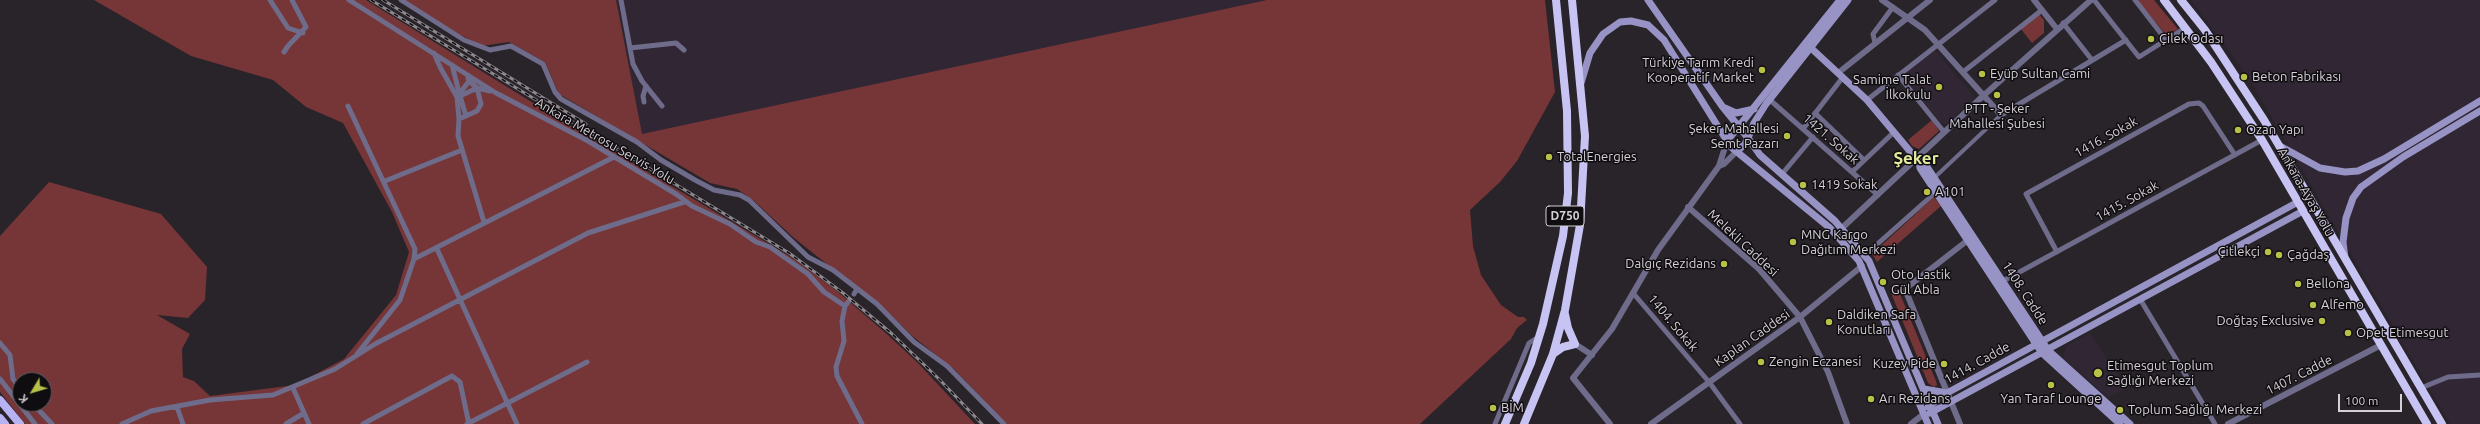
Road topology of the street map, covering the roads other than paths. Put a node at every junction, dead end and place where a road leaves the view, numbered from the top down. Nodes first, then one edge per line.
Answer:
1 (270, 0) edge
2 (292, 0) edge
3 (349, 0) edge
4 (401, 0) edge
5 (621, 0) edge
6 (1556, 0) edge
7 (1572, 0) edge
8 (1648, 0) edge
9 (1840, 0) edge
10 (1848, 0) edge
11 (1930, 0) edge
12 (2034, 0) edge
13 (2093, 0) edge
14 (2135, 0) edge
15 (2164, 0) edge
16 (2181, 0) edge
17 (1885, 1) edge
18 (1991, 1) edge
19 (1893, 7) junction
20 (2042, 10) junction
21 (1909, 17) junction
22 (2064, 23) junction
23 (2186, 28) junction
24 (2057, 29) junction
25 (303, 32) junction
26 (2126, 40) junction
27 (2166, 40) junction
28 (1875, 43) junction
29 (1938, 44) junction
30 (630, 48) junction
31 (1811, 48) junction
32 (684, 50) dead end
33 (284, 52) dead end
34 (434, 53) junction
35 (2092, 60) junction
36 (452, 64) junction
37 (1963, 72) junction
38 (468, 75) junction
39 (1840, 75) junction
40 (1898, 75) junction
41 (469, 81) junction
42 (1581, 85) junction
43 (646, 86) junction
44 (476, 88) junction
45 (496, 93) junction
46 (459, 95) junction
47 (1983, 96) junction
48 (1770, 100) junction
49 (1867, 100) junction
50 (2480, 101) edge
51 (644, 102) dead end
52 (348, 106) dead end
53 (662, 106) dead end
54 (1722, 106) junction
55 (1754, 109) junction
56 (2480, 111) edge
57 (1815, 113) junction
58 (2002, 115) junction
59 (466, 116) junction
60 (459, 119) junction
61 (1739, 129) junction
62 (1803, 129) junction
63 (1894, 132) junction
64 (1944, 132) junction
65 (1813, 137) junction
66 (1748, 138) junction
67 (2262, 140) junction
68 (1727, 141) junction
69 (2280, 146) junction
70 (462, 150) junction
71 (1737, 151) junction
72 (2235, 155) junction
73 (614, 157) junction
74 (1864, 160) junction
75 (1918, 160) junction
76 (1719, 166) junction
77 (1852, 172) junction
78 (1782, 174) junction
79 (1934, 178) junction
80 (385, 181) junction
81 (1936, 192) junction
82 (1878, 194) junction
83 (684, 202) junction
84 (2298, 202) junction
85 (1688, 208) junction
86 (2303, 210) junction
87 (484, 222) junction
88 (1842, 228) junction
89 (1968, 240) junction
90 (437, 249) junction
91 (2057, 252) junction
92 (1865, 255) junction
93 (2345, 258) junction
94 (414, 259) junction
95 (1862, 266) junction
96 (2003, 281) junction
97 (857, 289) junction
98 (1633, 293) junction
99 (854, 294) dead end
100 (460, 299) junction
101 (2140, 299) junction
102 (1565, 310) junction
103 (1800, 317) junction
104 (1540, 336) junction
105 (0, 343) edge
106 (2039, 343) junction
107 (1575, 344) junction
108 (2381, 345) junction
109 (2045, 351) junction
110 (1553, 354) junction
111 (1592, 355) junction
112 (355, 356) junction
113 (587, 362) dead end
114 (12, 372) edge
115 (2480, 375) edge
116 (0, 379) edge
117 (1709, 382) junction
118 (293, 388) junction
119 (2421, 388) junction
120 (1924, 389) junction
121 (1947, 393) junction
122 (0, 400) edge
123 (1951, 402) junction
124 (507, 403) junction
125 (1930, 404) junction
126 (177, 407) junction
127 (41, 412) edge
128 (1934, 412) junction
129 (304, 413) junction
130 (1924, 414) junction
131 (0, 418) edge
132 (5, 424) edge
133 (20, 424) edge
134 (35, 424) edge
135 (52, 424) edge
136 (122, 424) edge
137 (183, 424) edge
138 (286, 424) edge
139 (309, 424) edge
140 (363, 424) edge
141 (468, 424) edge
142 (517, 424) edge
143 (862, 424) edge
144 (1004, 424) edge
145 (1495, 424) edge
146 (1505, 424) edge
147 (1524, 424) edge
148 (1610, 424) edge
149 (1651, 424) edge
150 (1740, 424) edge
151 (1847, 424) edge
152 (1911, 424) edge
153 (1928, 424) edge
154 (1938, 424) edge
155 (1960, 424) edge
156 (2120, 424) edge
157 (2130, 424) edge
158 (2215, 424) edge
159 (2228, 424) edge
160 (2427, 424) edge
161 (2442, 424) edge

1 - 25 street
2 - 25 street
3 - 34 street, Ankara Metrosu Servis Yolu
4 - 97 street, Ankara Metrosu Servis Yolu
5 - 30 street
6 - 104 highway, D750
7 - 42 highway, D750
8 - 54 main road
9 - 55 main road
10 - 31 main road
11 - 21 street
12 - 20 street
13 - 22 street
13 - 26 street
14 - 27 street
15 - 23 highway, Ankara-Ayaş Yolu
16 - 69 highway, Ankara-Ayaş Yolu
17 - 19 street
18 - 29 street
19 - 21 street
19 - 28 street
20 - 24 street
20 - 37 street
21 - 28 street
21 - 29 street
22 - 24 street
22 - 35 street
23 - 27 street
23 - 67 highway, Ankara-Ayaş Yolu
24 - 47 street
25 - 33 street
26 - 27 street
26 - 35 street
28 - 39 street
29 - 37 street
29 - 40 street
30 - 32 street
30 - 43 street
31 - 39 main road, 1408. Cadde
31 - 48 main road
34 - 36 street, Ankara Metrosu Servis Yolu
34 - 46 street
35 - 58 street
36 - 38 street, Ankara Metrosu Servis Yolu
36 - 46 street
37 - 47 street
38 - 41 street
38 - 45 street, Ankara Metrosu Servis Yolu
39 - 49 main road, 1408. Cadde
39 - 57 street
40 - 49 street
40 - 64 street
41 - 44 street
41 - 46 street
42 - 68 main road
42 - 102 highway, D750
43 - 51 street
43 - 53 street
44 - 45 street
44 - 46 street
44 - 59 street
45 - 73 street, Ankara Metrosu Servis Yolu
46 - 59 street
46 - 60 street
47 - 58 street
47 - 64 street
48 - 62 street, 1421. Sokak
48 - 66 main road
49 - 63 main road, 1408. Cadde
50 - 69 main road
52 - 80 street
54 - 55 main road
54 - 61 main road
55 - 61 main road
56 - 93 main road
57 - 62 street
57 - 74 street
58 - 79 street
59 - 60 street
60 - 70 street
61 - 66 main road
61 - 68 main road
62 - 65 street, 1421. Sokak
63 - 74 street
63 - 75 main road, 1408. Cadde
64 - 75 street
65 - 77 street, 1421. Sokak
65 - 78 street
66 - 71 main road
66 - 78 main road
67 - 72 street, 1415. Sokak
67 - 84 highway, Ankara-Ayaş Yolu
68 - 71 main road
68 - 76 street
69 - 93 highway, Ankara-Ayaş Yolu
70 - 80 street
70 - 87 street
71 - 76 street
71 - 95 main road
72 - 91 street, 1415. Sokak
72 - 91 street, 1416. Sokak
73 - 83 street, Ankara Metrosu Servis Yolu
73 - 87 street
74 - 77 street
75 - 79 main road, 1408. Cadde
75 - 81 main road, 1408. Cadde
75 - 82 street
76 - 85 street
77 - 82 street, 1421. Sokak
78 - 88 main road
79 - 96 main road, 1408. Cadde
80 - 94 street
81 - 89 main road, 1408. Cadde
81 - 92 street
82 - 88 street
83 - 100 street
83 - 143 street, Ankara Metrosu Servis Yolu
84 - 86 highway, Ankara-Ayaş Yolu
84 - 106 main road, 1414. Cadde
85 - 98 street
85 - 103 street, Melekli Caddesi
86 - 101 main road, 1414. Cadde
86 - 108 highway, Ankara-Ayaş Yolu
87 - 90 street
88 - 92 main road
89 - 106 main road, 1408. Cadde
89 - 121 street
90 - 94 street
90 - 100 street
91 - 96 street, 1415. Sokak
92 - 120 main road
93 - 119 highway, Ankara-Ayaş Yolu
94 - 112 street
95 - 103 street, Kaplan Caddesi
95 - 130 main road
96 - 106 main road, 1408. Cadde
97 - 99 street
97 - 144 street, Ankara Metrosu Servis Yolu
98 - 111 street
98 - 117 street, 1404. Sokak
100 - 112 street
100 - 124 street
101 - 109 main road, 1414. Cadde
101 - 158 street
102 - 107 highway
102 - 110 highway, D750
103 - 117 street, Kaplan Caddesi
103 - 151 street, Melekli Caddesi
104 - 145 street
104 - 146 highway, D750
105 - 114 street
106 - 109 main road, 1408. Cadde
106 - 121 main road, 1414. Cadde
107 - 110 highway
107 - 111 street
108 - 159 street, 1407. Cadde
108 - 160 highway, Ankara-Ayaş Yolu
109 - 123 main road, 1414. Cadde
109 - 156 main road, 1408. Cadde
109 - 157 main road, 1408. Cadde
110 - 147 highway, D750
111 - 148 street
112 - 118 street
113 - 124 street
115 - 119 street
116 - 134 street
117 - 149 street, Kaplan Caddesi
117 - 150 street, 1404. Sokak
118 - 126 street
118 - 129 street
119 - 161 highway, Ankara-Ayaş Yolu
120 - 121 main road
120 - 125 main road
121 - 123 street
121 - 125 main road, 1414. Cadde
122 - 133 main road
123 - 128 main road, 1414. Cadde
123 - 155 street
124 - 141 street
124 - 142 street
125 - 128 main road
125 - 130 main road, 1414. Cadde
126 - 136 street
126 - 137 street
127 - 135 street
128 - 130 main road, 1414. Cadde
128 - 154 main road
129 - 138 street
129 - 139 street
130 - 152 street
130 - 153 main road
131 - 132 main road
140 - 141 street

